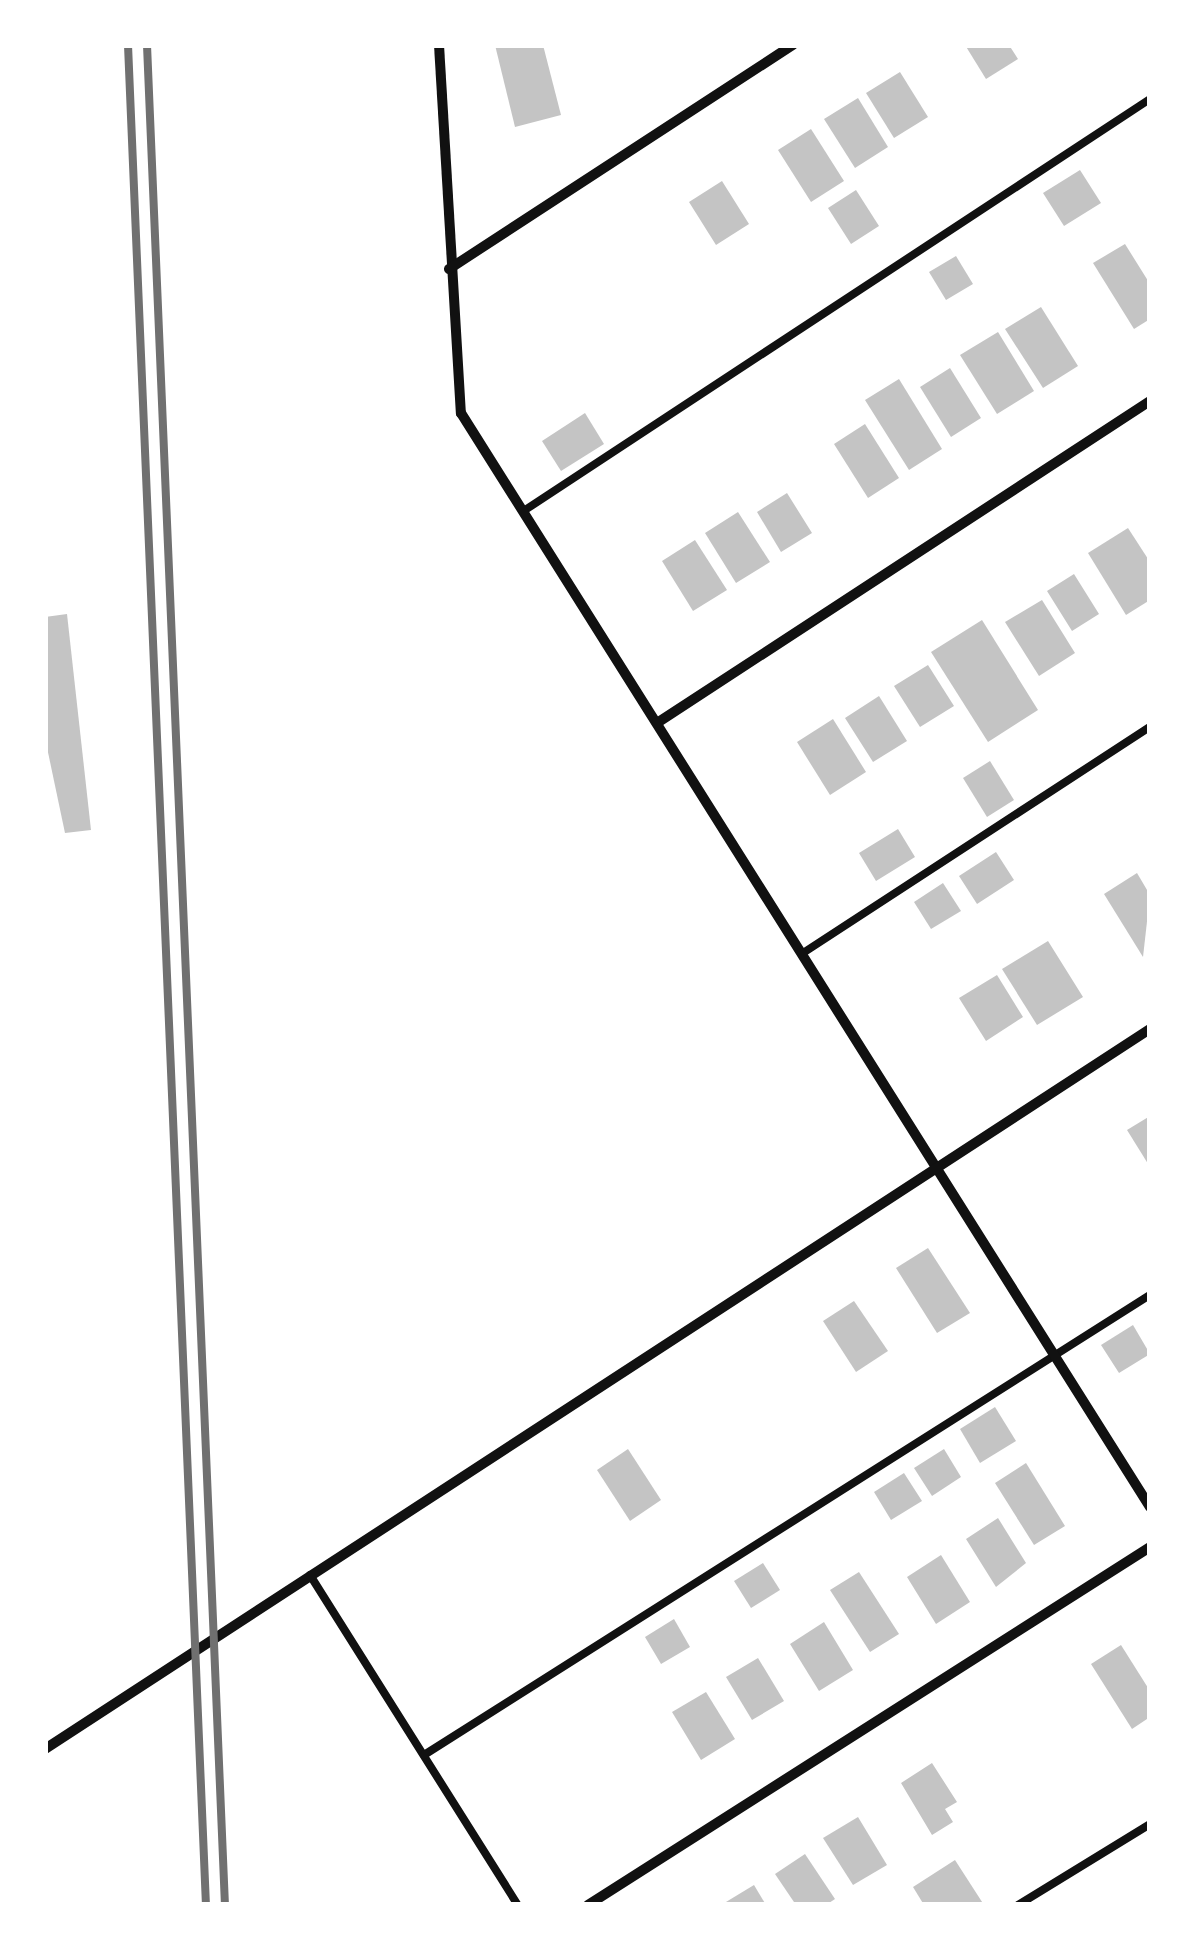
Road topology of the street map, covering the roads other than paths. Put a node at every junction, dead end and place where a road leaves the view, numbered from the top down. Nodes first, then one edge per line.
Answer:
1 (440, 45) edge
2 (793, 45) edge
3 (1150, 98) edge
4 (450, 269) junction
5 (1150, 401) edge
6 (525, 510) junction
7 (656, 724) junction
8 (1150, 727) edge
9 (803, 953) junction
10 (1150, 1029) edge
11 (934, 1165) junction
12 (1150, 1295) edge
13 (1054, 1354) junction
14 (1150, 1507) edge
15 (1150, 1547) edge
16 (310, 1575) junction
17 (45, 1749) edge
18 (424, 1755) junction
19 (1150, 1824) edge
20 (518, 1905) edge
21 (590, 1905) edge
22 (1018, 1905) edge

1 - 4 street
2 - 4 street
3 - 6 lane
4 - 6 street
5 - 7 street
6 - 7 street
7 - 9 street
8 - 9 lane
9 - 11 street
10 - 11 street
11 - 13 street
11 - 16 street
12 - 13 lane
13 - 14 street
13 - 18 lane
15 - 21 street
16 - 17 street
16 - 18 lane
18 - 20 lane
19 - 22 lane

